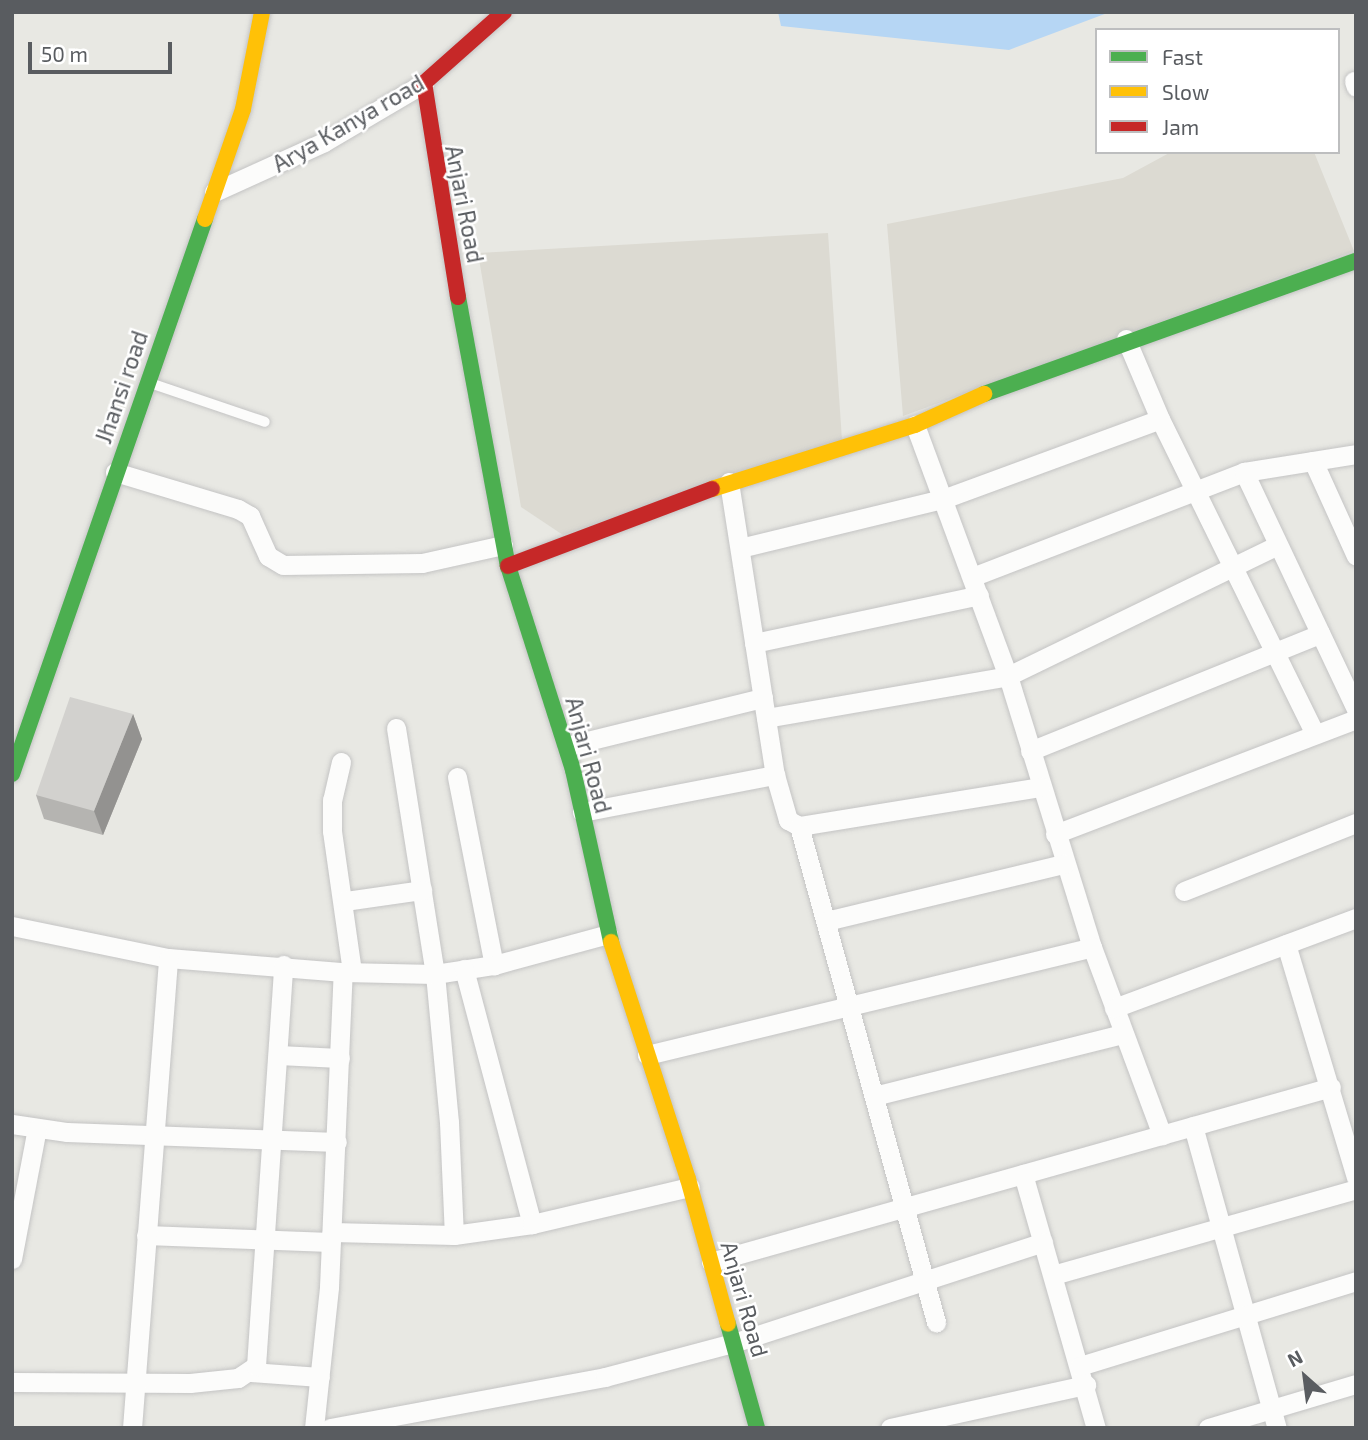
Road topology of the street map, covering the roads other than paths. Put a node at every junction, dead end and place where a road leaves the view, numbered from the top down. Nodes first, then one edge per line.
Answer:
1 (262, 12) edge
2 (504, 12) edge
3 (424, 83) junction
4 (214, 192) junction
5 (1356, 261) edge
6 (1126, 339) junction
7 (146, 382) junction
8 (1160, 419) junction
9 (265, 422) dead end
10 (915, 425) junction
11 (1356, 454) edge
12 (1313, 461) junction
13 (115, 472) junction
14 (1244, 472) junction
15 (729, 482) junction
16 (1197, 488) junction
17 (943, 499) junction
18 (503, 545) junction
19 (1278, 545) junction
20 (740, 548) junction
21 (1356, 556) edge
22 (1233, 563) junction
23 (508, 566) junction
24 (976, 586) junction
25 (1320, 634) junction
26 (754, 643) junction
27 (1273, 653) junction
28 (1008, 676) junction
29 (764, 708) junction
30 (1356, 709) edge
31 (1356, 719) edge
32 (396, 728) dead end
33 (1315, 734) junction
34 (567, 746) junction
35 (1030, 751) junction
36 (341, 762) dead end
37 (12, 774) edge
38 (775, 775) junction
39 (457, 777) dead end
40 (1041, 787) junction
41 (582, 812) junction
42 (1356, 823) edge
43 (799, 826) junction
44 (1055, 834) junction
45 (1064, 864) junction
46 (422, 890) junction
47 (1184, 891) dead end
48 (345, 901) junction
49 (1356, 918) edge
50 (826, 922) junction
51 (12, 926) edge
52 (608, 934) junction
53 (1286, 944) junction
54 (1092, 947) junction
55 (168, 958) junction
56 (283, 965) junction
57 (494, 965) junction
58 (464, 969) junction
59 (348, 972) junction
60 (435, 974) junction
61 (850, 1004) junction
62 (1114, 1008) junction
63 (1123, 1034) junction
64 (278, 1055) junction
65 (647, 1055) junction
66 (340, 1058) junction
67 (1331, 1087) junction
68 (874, 1096) junction
69 (12, 1124) edge
70 (1194, 1126) junction
71 (37, 1128) junction
72 (154, 1134) junction
73 (1162, 1135) junction
74 (274, 1138) junction
75 (337, 1142) junction
76 (1023, 1174) junction
77 (1356, 1178) edge
78 (690, 1187) junction
79 (1356, 1189) edge
80 (904, 1208) junction
81 (532, 1224) junction
82 (1219, 1226) junction
83 (331, 1232) junction
84 (146, 1235) junction
85 (454, 1235) junction
86 (267, 1239) junction
87 (1044, 1242) junction
88 (12, 1259) edge
89 (711, 1262) junction
90 (1053, 1275) junction
91 (924, 1280) junction
92 (1356, 1281) edge
93 (1244, 1313) junction
94 (936, 1322) dead end
95 (733, 1343) junction
96 (1080, 1366) junction
97 (251, 1372) junction
98 (320, 1377) junction
99 (12, 1382) edge
100 (1356, 1384) edge
101 (1086, 1385) junction
102 (135, 1386) junction
103 (1274, 1419) edge
104 (132, 1428) edge
105 (314, 1428) edge
106 (330, 1428) edge
107 (757, 1428) edge
108 (890, 1428) edge
109 (1096, 1428) edge
110 (1208, 1428) edge

1 - 4 street, Jhansi road
2 - 3 street, Arya Kanya road
3 - 4 street, Arya Kanya road
3 - 18 street, Anjari Road
4 - 7 street, Jhansi road
5 - 6 street
6 - 8 street
6 - 10 street
7 - 9 lane
7 - 13 street, Jhansi road
8 - 16 street
8 - 17 street
10 - 15 street
10 - 17 street
11 - 12 street
12 - 14 street
12 - 21 street
13 - 18 street
13 - 37 street, Jhansi road
14 - 16 street
14 - 19 street
15 - 20 street
15 - 23 street
16 - 22 street
16 - 24 street
17 - 20 street
17 - 24 street
18 - 23 street, Anjari Road
19 - 22 street
19 - 25 street
20 - 26 street
22 - 27 street
22 - 28 street
23 - 34 street, Anjari Road
24 - 26 street
24 - 28 street
25 - 27 street
25 - 30 street
26 - 29 street
27 - 33 street
27 - 35 street
28 - 29 street
28 - 35 street
29 - 34 street
29 - 38 street
31 - 33 street
32 - 46 street
33 - 44 street
34 - 41 street, Anjari Road
35 - 40 street
36 - 48 street
38 - 41 street
38 - 43 street
39 - 57 street
40 - 43 street
40 - 44 street
41 - 52 street, Anjari Road
42 - 47 street
43 - 50 street
44 - 45 street
45 - 50 street
45 - 54 street
46 - 48 street
46 - 60 street
48 - 59 street
49 - 53 street
50 - 61 street
51 - 55 street
52 - 57 street
52 - 65 street, Anjari Road
53 - 62 street
53 - 67 street
54 - 61 street
54 - 62 street
55 - 56 street
55 - 72 street
56 - 59 street
56 - 64 street
57 - 58 street
58 - 60 street
58 - 81 street
59 - 60 street
59 - 66 street
60 - 85 street
61 - 65 street
61 - 68 street
62 - 63 street
63 - 68 street
63 - 73 street
64 - 66 street
64 - 74 street
65 - 78 street, Anjari Road
66 - 75 street
67 - 70 street
67 - 77 street
68 - 80 street
69 - 71 street
70 - 73 street
70 - 82 street
71 - 72 street
71 - 88 street
72 - 74 street
72 - 84 street
73 - 76 street
74 - 75 street
74 - 86 street
75 - 83 street
76 - 80 street
76 - 87 street
78 - 81 street
78 - 89 street, Anjari Road
79 - 82 street
80 - 89 street
80 - 91 street
81 - 85 street
82 - 90 street
82 - 93 street
83 - 85 street
83 - 86 street
83 - 98 street
84 - 86 street
84 - 102 street
86 - 97 street
87 - 90 street
87 - 91 street
89 - 95 street, Anjari Road
90 - 96 street
91 - 94 street
91 - 95 street
92 - 93 street
93 - 96 street
93 - 103 street
95 - 106 street
95 - 107 street, Anjari Road
96 - 101 street
97 - 98 street
97 - 102 street
98 - 105 street
99 - 102 street
100 - 103 street
101 - 108 street
101 - 109 street
102 - 104 street
103 - 110 street

